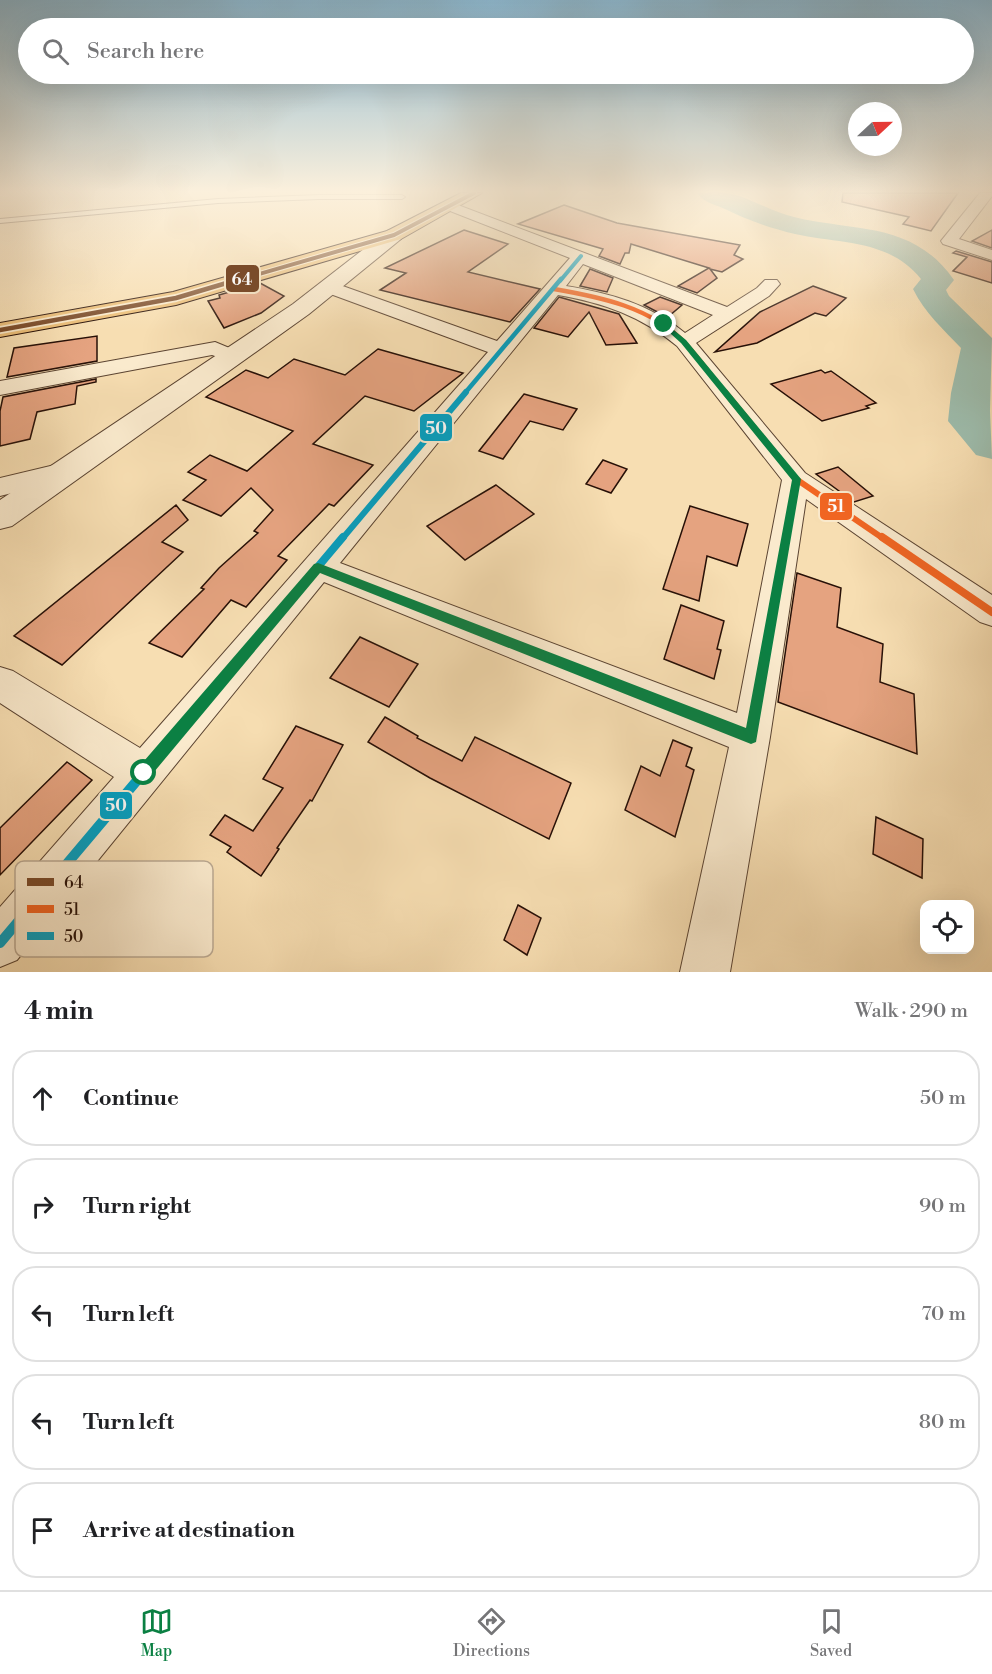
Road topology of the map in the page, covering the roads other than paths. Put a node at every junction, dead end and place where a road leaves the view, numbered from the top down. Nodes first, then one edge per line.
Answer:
1 (382, 238) edge
2 (390, 238) edge
3 (535, 238) edge
4 (951, 238) edge
5 (992, 255) edge
6 (581, 256) junction
7 (771, 284) dead end
8 (331, 288) junction
9 (554, 289) junction
10 (728, 314) junction
11 (0, 330) edge
12 (684, 342) junction
13 (502, 350) junction
14 (232, 356) junction
15 (0, 388) edge
16 (63, 472) junction
17 (796, 479) junction
18 (0, 487) edge
19 (0, 517) edge
20 (318, 567) junction
21 (992, 612) edge
22 (0, 682) edge
23 (751, 737) junction
24 (144, 773) junction
25 (69, 861) edge
26 (15, 925) edge
27 (0, 943) edge
28 (705, 972) edge

1 - 11 main road
2 - 8 street
3 - 6 street
4 - 5 street
6 - 9 street
6 - 10 street
7 - 10 street
8 - 13 street
8 - 14 street
9 - 12 street
9 - 13 street
10 - 12 street
12 - 17 street
13 - 20 street
14 - 15 street
14 - 16 street
16 - 18 street
16 - 19 street
17 - 21 street
17 - 23 street
20 - 23 street
20 - 24 street
22 - 24 street
23 - 28 street
24 - 25 street
26 - 27 street

